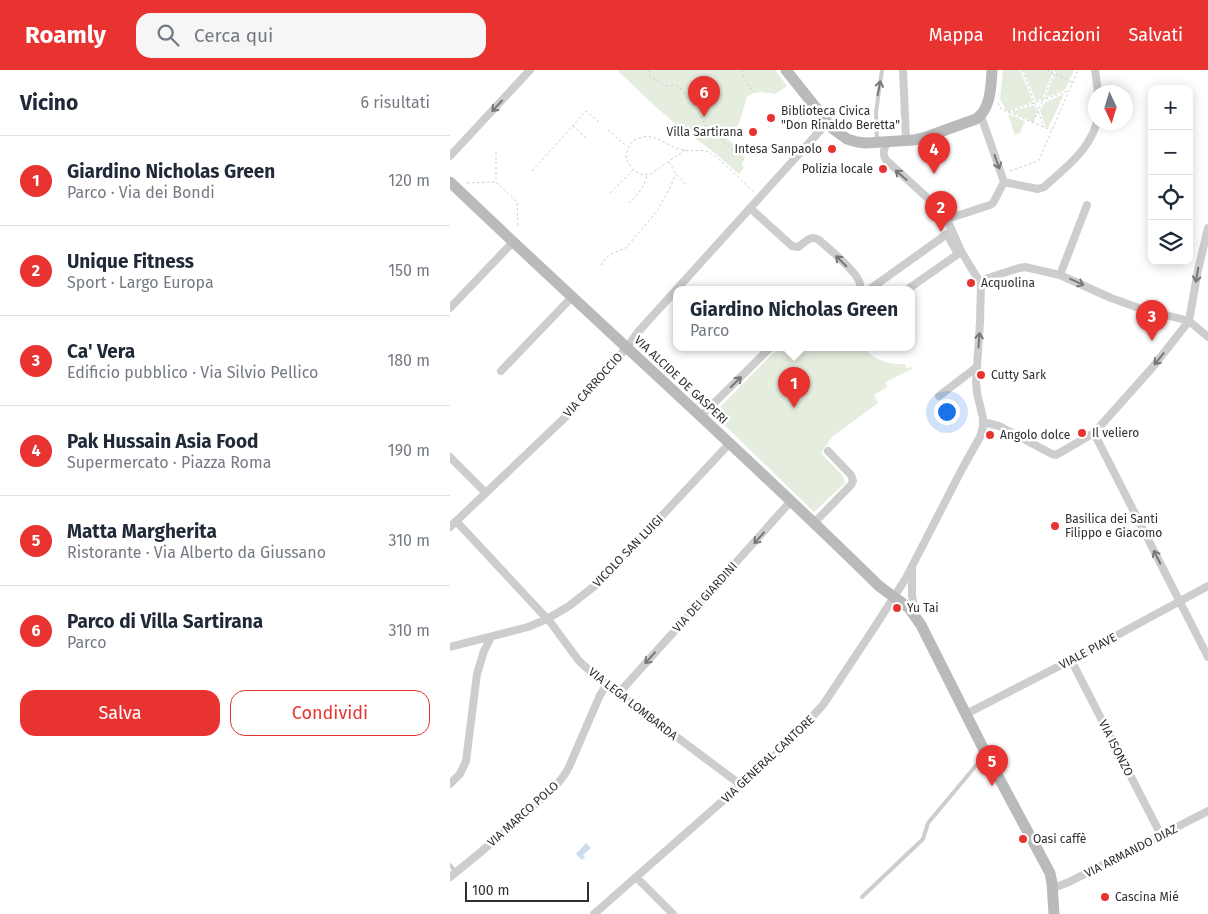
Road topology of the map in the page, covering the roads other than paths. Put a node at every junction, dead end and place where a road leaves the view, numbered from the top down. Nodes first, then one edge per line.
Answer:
1 (530, 70) edge
2 (786, 70) edge
3 (882, 70) edge
4 (903, 70) edge
5 (992, 70) edge
6 (1096, 70) edge
7 (1097, 85) edge
8 (981, 116) junction
9 (827, 123) junction
10 (1095, 130) edge
11 (922, 138) junction
12 (906, 139) junction
13 (876, 141) junction
14 (889, 142) junction
15 (450, 156) edge
16 (884, 156) junction
17 (450, 182) edge
18 (1004, 182) junction
19 (1087, 205) dead end
20 (750, 208) junction
21 (947, 219) junction
22 (1208, 228) edge
23 (513, 242) junction
24 (1060, 275) junction
25 (980, 284) junction
26 (680, 286) edge
27 (860, 286) edge
28 (874, 286) edge
29 (912, 286) edge
30 (673, 293) edge
31 (572, 297) junction
32 (450, 308) edge
33 (1189, 321) junction
34 (1208, 336) edge
35 (627, 348) junction
36 (767, 351) edge
37 (977, 367) junction
38 (501, 371) dead end
39 (939, 396) dead end
40 (701, 416) junction
41 (983, 422) junction
42 (1094, 433) junction
43 (729, 444) junction
44 (828, 451) dead end
45 (450, 457) edge
46 (486, 493) junction
47 (791, 501) junction
48 (814, 523) junction
49 (453, 524) edge
50 (912, 566) junction
51 (1208, 586) edge
52 (894, 596) junction
53 (1179, 601) junction
54 (547, 619) junction
55 (917, 619) junction
56 (491, 637) junction
57 (450, 646) edge
58 (1208, 657) edge
59 (1070, 660) junction
60 (606, 685) junction
61 (618, 694) junction
62 (966, 714) junction
63 (986, 754) junction
64 (450, 784) edge
65 (741, 785) junction
66 (1208, 811) edge
67 (1161, 835) junction
68 (450, 865) edge
69 (453, 875) edge
70 (636, 877) junction
71 (1053, 888) junction
72 (862, 897) dead end
73 (594, 914) edge
74 (673, 914) edge
75 (1054, 914) edge

1 -> 15 street
2 - 9 street
13 -> 3 lane
4 - 12 street
5 - 8 street
6 - 7 street
8 - 11 street
8 -> 18 street
9 - 13 street
9 - 20 street, VIA CARROCCIO
10 - 18 street
11 - 12 street
11 - 14 street
12 - 13 street
13 - 14 street
13 - 16 street
14 - 16 street
21 -> 16 street
17 - 23 street, VIA ALCIDE DE GASPERI
18 - 21 street
19 - 24 street
20 - 26 street, VIA CARROCCIO
27 -> 20 street
21 - 25 street
22 -> 33 street
23 - 31 street, VIA ALCIDE DE GASPERI
23 - 32 street
24 - 25 street
24 -> 33 street
37 -> 25 street
28 - 29 street
30 - 35 street, VIA CARROCCIO
31 - 35 street, VIA ALCIDE DE GASPERI
31 - 38 street
33 - 34 street
33 -> 42 street
35 - 40 street, VIA ALCIDE DE GASPERI
35 - 46 street, VIA CARROCCIO
40 -> 36 street
37 - 39 street
37 - 41 street
40 - 43 street, VIA ALCIDE DE GASPERI
41 - 42 street
41 - 50 street, VIA GENERAL CANTORE
53 -> 42 street
43 - 47 street, VIA ALCIDE DE GASPERI
43 - 54 street, VICOLO SAN LUIGI
44 - 48 street
45 - 46 street
46 - 49 street, VIA CARROCCIO
47 - 48 street, VIA ALCIDE DE GASPERI
47 -> 61 street, VIA DEI GIARDINI
48 - 52 street, VIA ALCIDE DE GASPERI
49 - 54 street, VIA LEGA LOMBARDA
50 - 52 street, VIA GENERAL CANTORE
50 - 55 street
51 - 53 street, VIALE PIAVE
52 - 55 street, VIA ALCIDE DE GASPERI
52 - 65 street, VIA GENERAL CANTORE
53 - 58 street
53 - 59 street, VIALE PIAVE
54 - 56 street, VICOLO SAN LUIGI
54 - 60 street, VIA LEGA LOMBARDA
55 - 62 street, VIA ALCIDE DE GASPERI
56 - 57 street, VICOLO SAN LUIGI
56 - 64 street
59 - 62 street, VIALE PIAVE
59 - 67 street, VIA ISONZO
60 - 61 street, VIA LEGA LOMBARDA
60 - 69 street, VIA MARCO POLO
61 - 65 street, VIA LEGA LOMBARDA
62 - 63 street, VIA ALCIDE DE GASPERI
63 - 71 street, VIA ALCIDE DE GASPERI
63 - 72 lane
65 - 70 street, VIA GENERAL CANTORE
66 - 67 street, VIA ARMANDO DIAZ
67 - 71 street, VIA ARMANDO DIAZ
68 - 69 lane
70 - 73 street, VIA GENERAL CANTORE
70 - 74 street
71 - 75 street, VIA ALCIDE DE GASPERI

